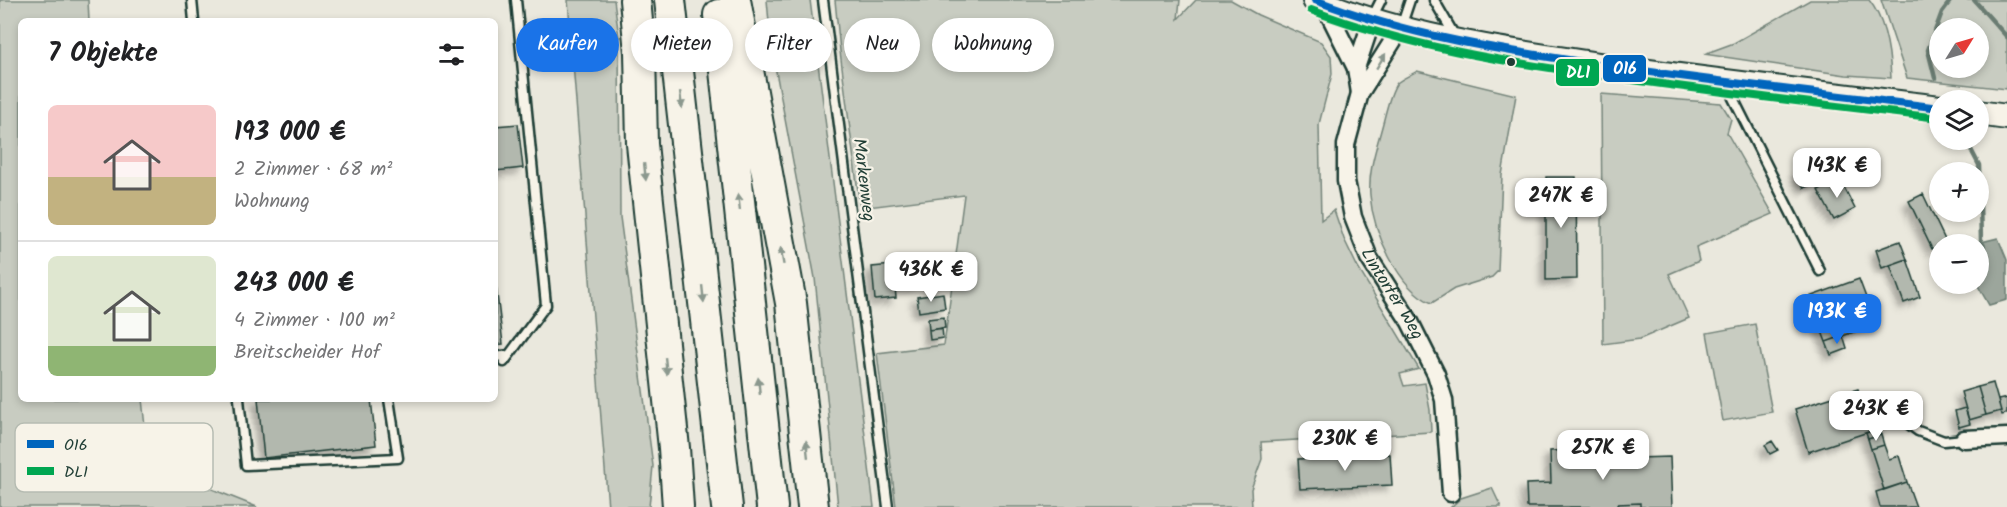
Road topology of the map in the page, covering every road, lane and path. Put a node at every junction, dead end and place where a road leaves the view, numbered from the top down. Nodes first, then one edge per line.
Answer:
1 (192, 0) edge
2 (516, 0) edge
3 (635, 0) edge
4 (670, 0) edge
5 (718, 0) edge
6 (735, 0) edge
7 (823, 0) edge
8 (1410, 0) edge
9 (1434, 0) edge
10 (1319, 2) edge
11 (1376, 10) edge
12 (194, 18) edge
13 (1401, 28) junction
14 (1457, 41) junction
15 (1356, 68) junction
16 (1728, 82) junction
17 (1360, 93) junction
18 (1929, 107) edge
19 (1989, 115) edge
20 (2007, 117) edge
21 (1821, 271) dead end
22 (498, 358) edge
23 (239, 402) edge
24 (389, 402) edge
25 (1899, 417) dead end
26 (2007, 437) edge
27 (1964, 439) joint
28 (676, 470) junction
29 (1450, 493) dead end
30 (678, 507) edge
31 (687, 507) edge
32 (727, 507) edge
33 (772, 507) edge
34 (813, 507) edge
35 (888, 507) edge

1 - 12 lane
2 - 22 lane
3 -> 28 highway
4 -> 32 highway
33 -> 5 highway
34 -> 6 highway
7 - 35 lane, Markenweg
8 - 13 lane
9 - 14 lane
10 - 11 main road, Lintorfer Weg
10 - 15 street, Lintorfer Weg
11 - 13 main road, Lintorfer Weg
11 - 15 street, Lintorfer Weg
13 - 14 main road, Lintorfer Weg
17 -> 13 street, Lintorfer Weg
14 - 16 main road, Lintorfer Weg
15 - 17 street, Lintorfer Weg
16 - 18 main road, Lintorfer Weg
16 - 21 lane
17 - 29 street, Lintorfer Weg
19 - 20 main road
23 - 24 lane
25 - 27 lane
26 - 27 street
28 - 30 highway
28 - 31 highway

